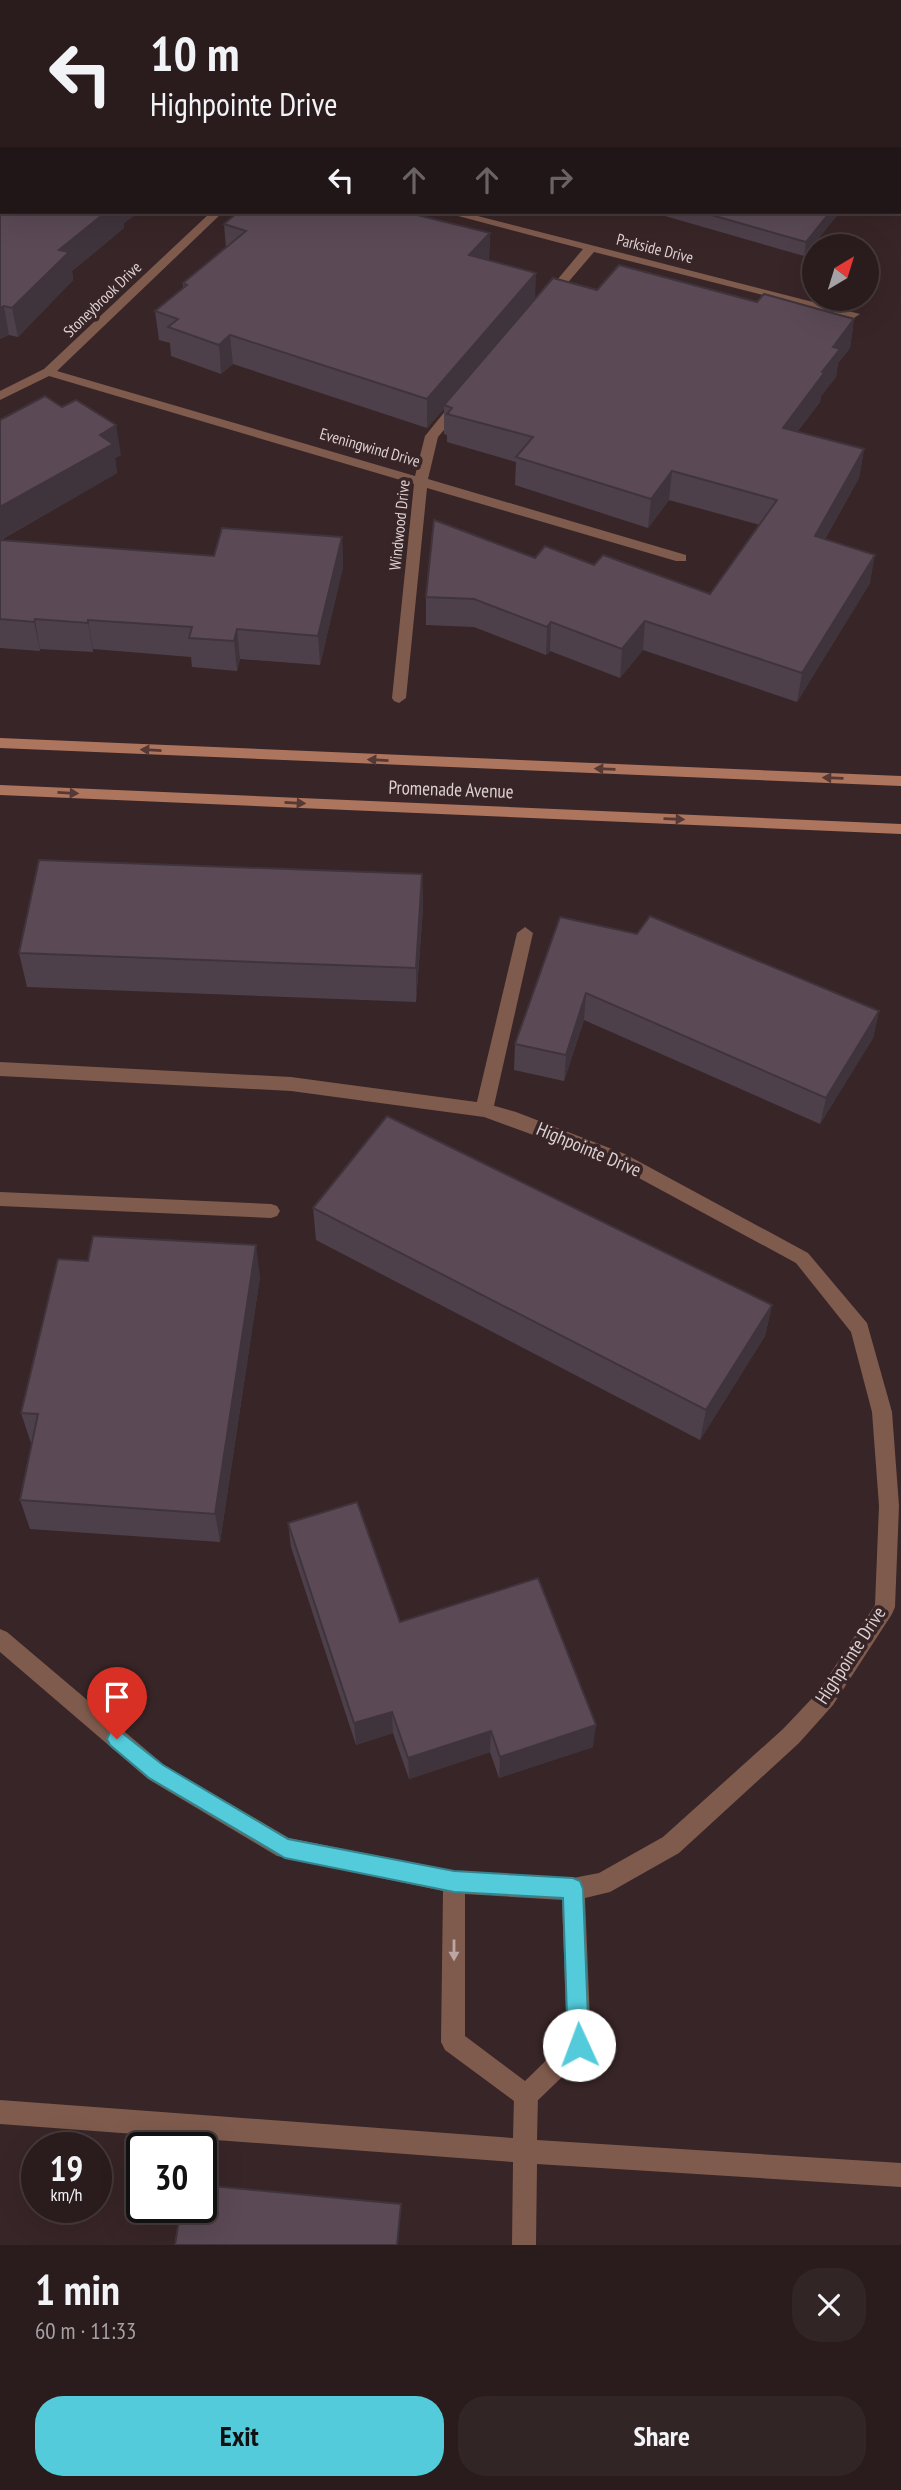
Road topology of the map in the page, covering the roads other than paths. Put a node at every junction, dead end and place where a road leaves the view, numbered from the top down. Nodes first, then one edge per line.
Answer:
1 (215, 214) edge
2 (457, 214) edge
3 (591, 248) junction
4 (538, 310) edge
5 (854, 314) dead end
6 (48, 373) junction
7 (467, 394) edge
8 (0, 396) edge
9 (421, 480) junction
10 (681, 558) dead end
11 (399, 698) dead end
12 (0, 743) edge
13 (901, 781) edge
14 (0, 790) edge
15 (901, 829) edge
16 (525, 933) dead end
17 (0, 1069) edge
18 (484, 1110) junction
19 (0, 1199) edge
20 (271, 1211) dead end
21 (0, 1639) edge
22 (454, 1882) junction
23 (573, 1889) junction
24 (526, 2096) junction
25 (0, 2112) edge
26 (526, 2151) junction
27 (901, 2175) edge
28 (523, 2245) edge

1 - 6 street, Stoneybrook Drive
2 - 3 street, Parkside Drive
3 - 4 street
3 - 5 street, Parkside Drive
6 - 8 street, Stoneybrook Drive
6 - 9 street, Eveningwind Drive
7 - 9 street, Windwood Drive
9 - 10 street, Eveningwind Drive
9 - 11 street, Windwood Drive
13 -> 12 main road, Promenade Avenue
14 -> 15 main road, Promenade Avenue
16 - 18 street
17 - 18 street, Highpointe Drive
18 - 23 street, Highpointe Drive
19 - 20 street
21 - 22 street, Highpointe Drive
22 - 23 street, Highpointe Drive
22 -> 24 street
23 - 24 street
24 - 26 street
25 - 26 street
26 - 27 street
26 - 28 street

